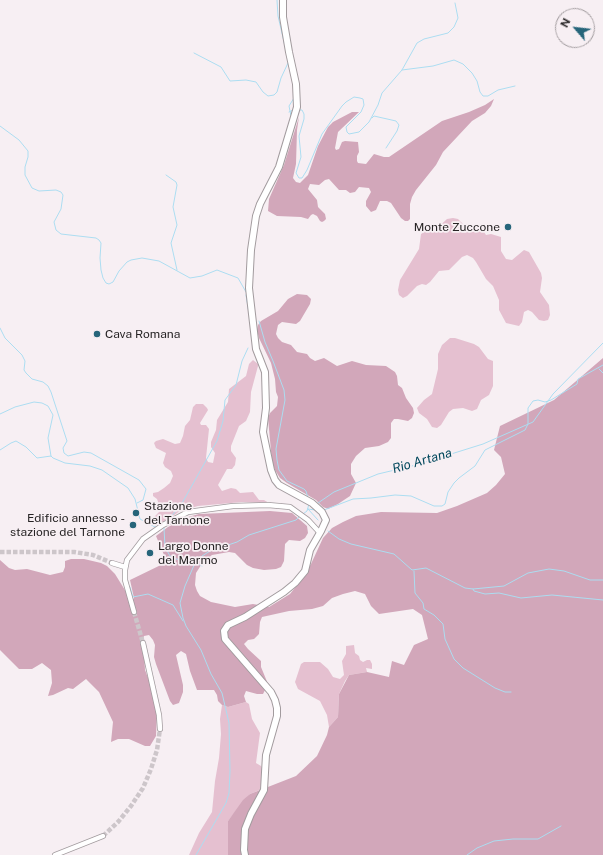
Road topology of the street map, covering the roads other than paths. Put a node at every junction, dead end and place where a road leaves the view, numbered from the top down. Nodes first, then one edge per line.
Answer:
1 (283, 0) edge
2 (320, 533) junction
3 (112, 563) tunnel mouth
4 (125, 567) junction
5 (134, 612) tunnel mouth
6 (143, 643) tunnel mouth
7 (160, 729) tunnel mouth
8 (103, 836) tunnel mouth
9 (55, 855) edge
10 (245, 855) edge

1 - 2 street
2 - 4 street
2 - 10 street
3 - 4 street
4 - 5 street
6 - 7 street
8 - 9 street

